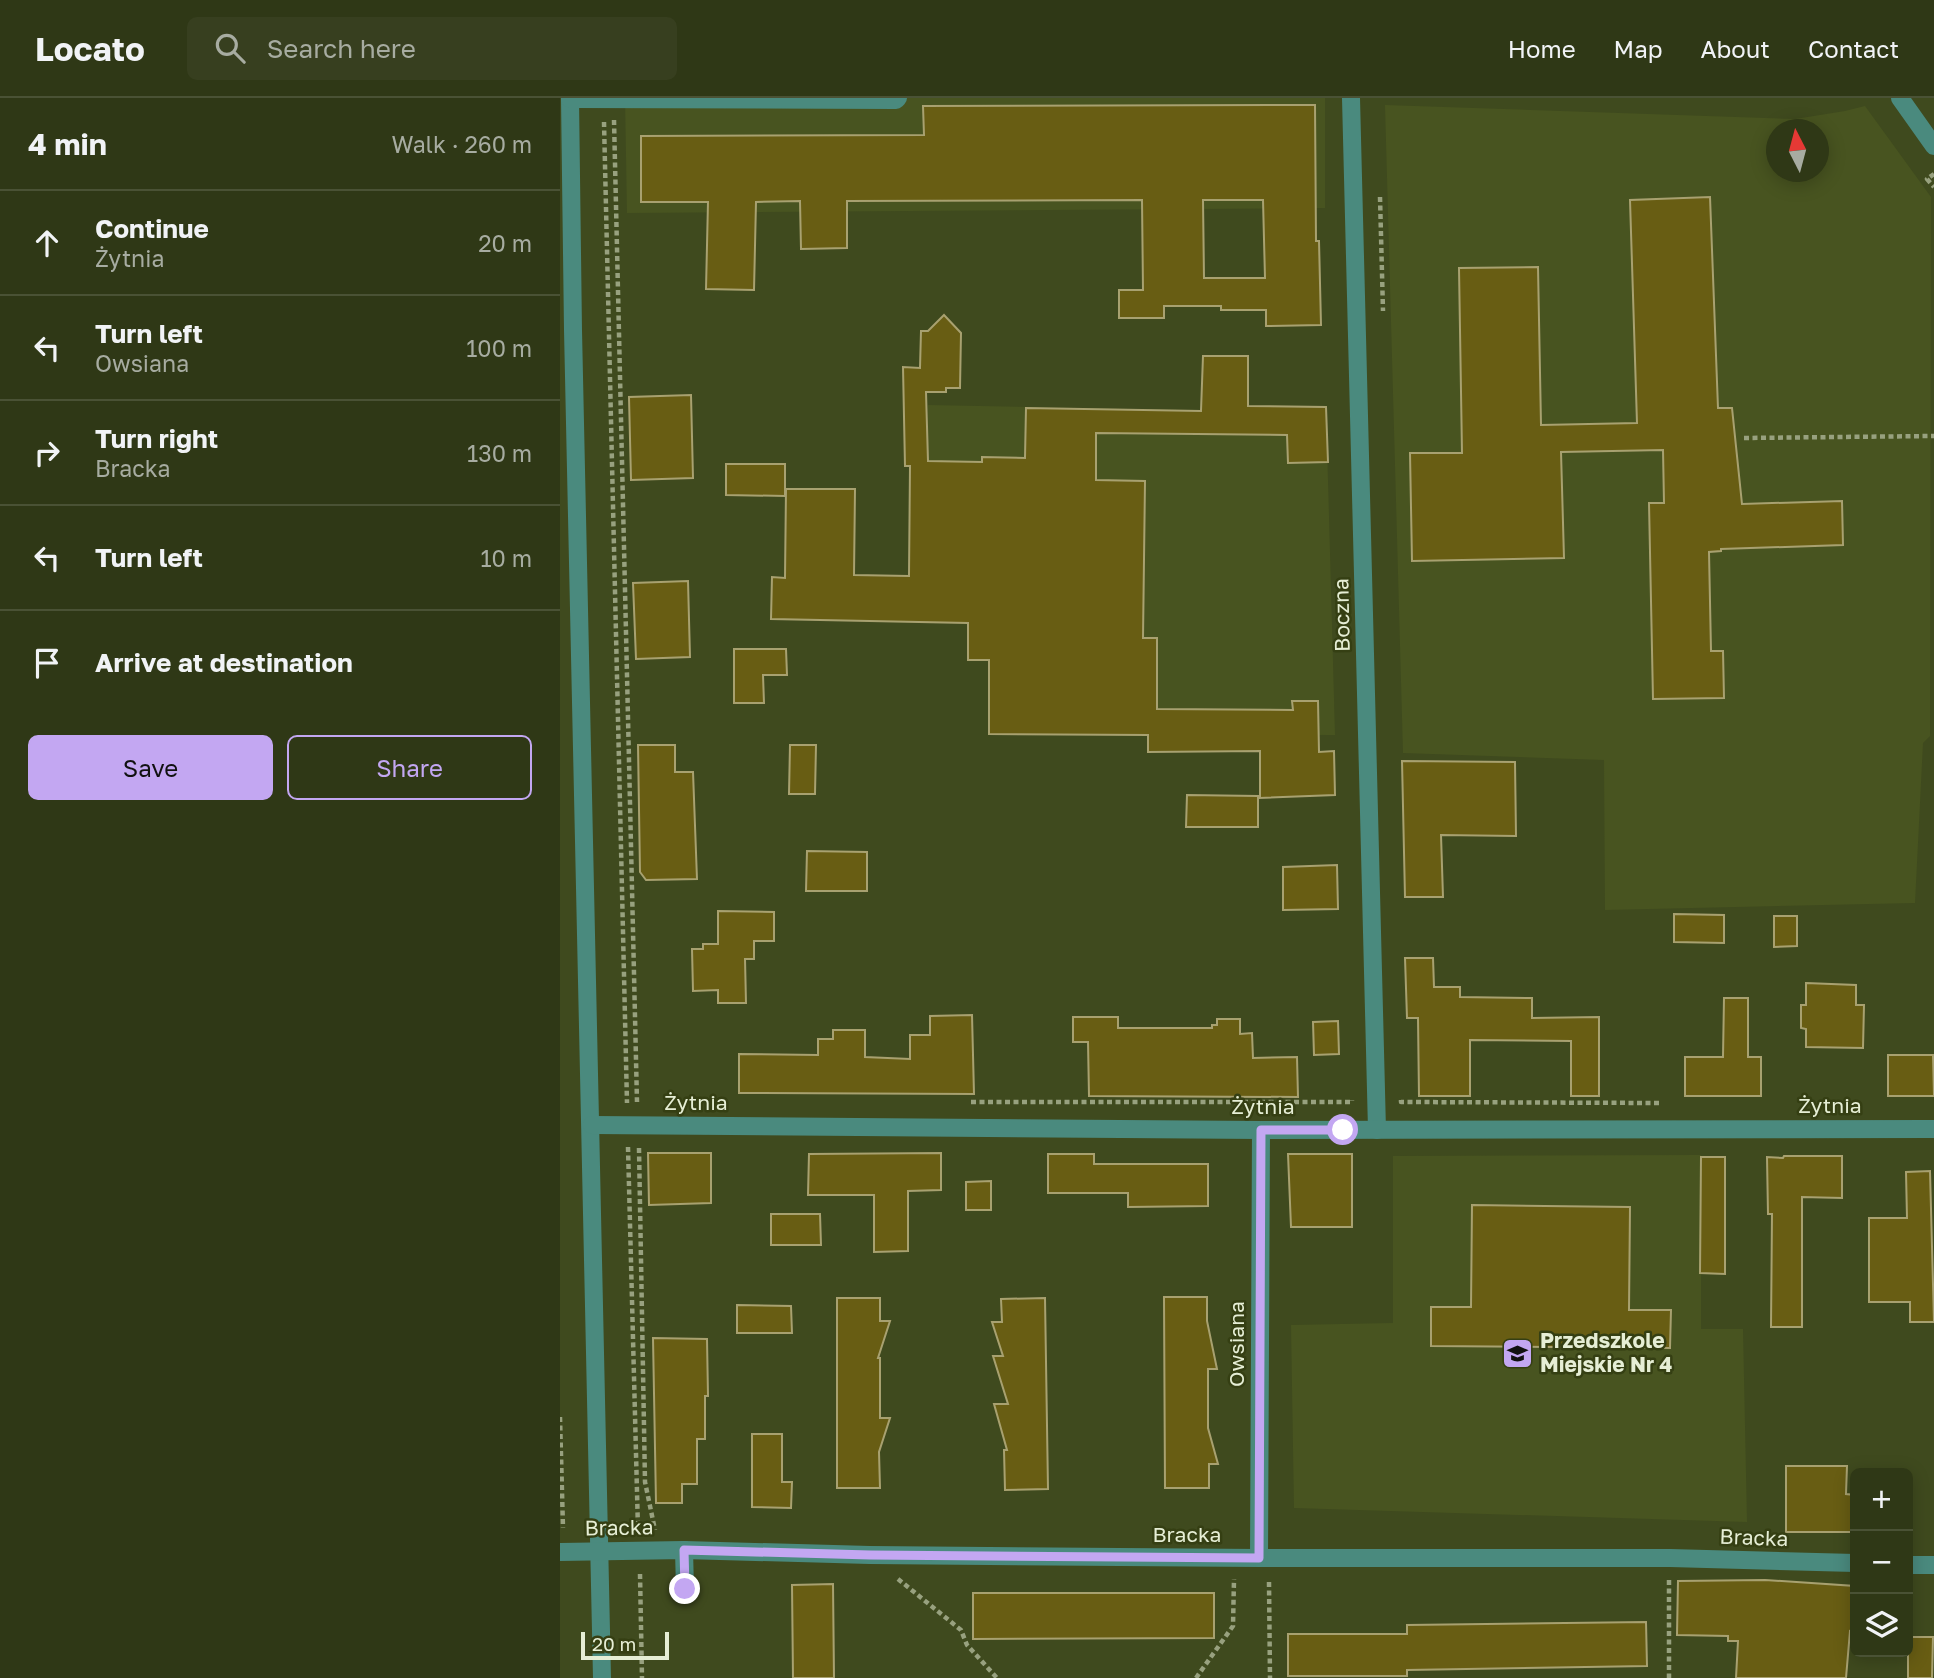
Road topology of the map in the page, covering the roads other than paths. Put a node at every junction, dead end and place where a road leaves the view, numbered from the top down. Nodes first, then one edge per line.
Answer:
1 (570, 98) edge
2 (898, 98) edge
3 (1351, 98) edge
4 (1900, 98) edge
5 (609, 99) edge
6 (1934, 146) edge
7 (566, 330) edge
8 (592, 1125) junction
9 (1934, 1129) edge
10 (1261, 1130) junction
11 (1377, 1130) junction
12 (684, 1550) junction
13 (600, 1551) junction
14 (560, 1552) edge
15 (1259, 1558) junction
16 (1850, 1563) edge
17 (1913, 1565) edge
18 (1934, 1565) edge
19 (685, 1589) dead end
20 (602, 1678) edge

1 - 5 street
1 - 7 street
2 - 5 street
3 - 11 street, Boczna
4 - 6 street
7 - 8 street
8 - 10 street, Żytnia
8 - 13 street
9 - 11 street, Żytnia
10 - 11 street, Żytnia
10 - 15 street, Owsiana
12 - 13 street, Bracka
12 - 15 street, Bracka
12 - 19 street
13 - 14 street, Bracka
13 - 20 street
15 - 16 street, Bracka
17 - 18 street

